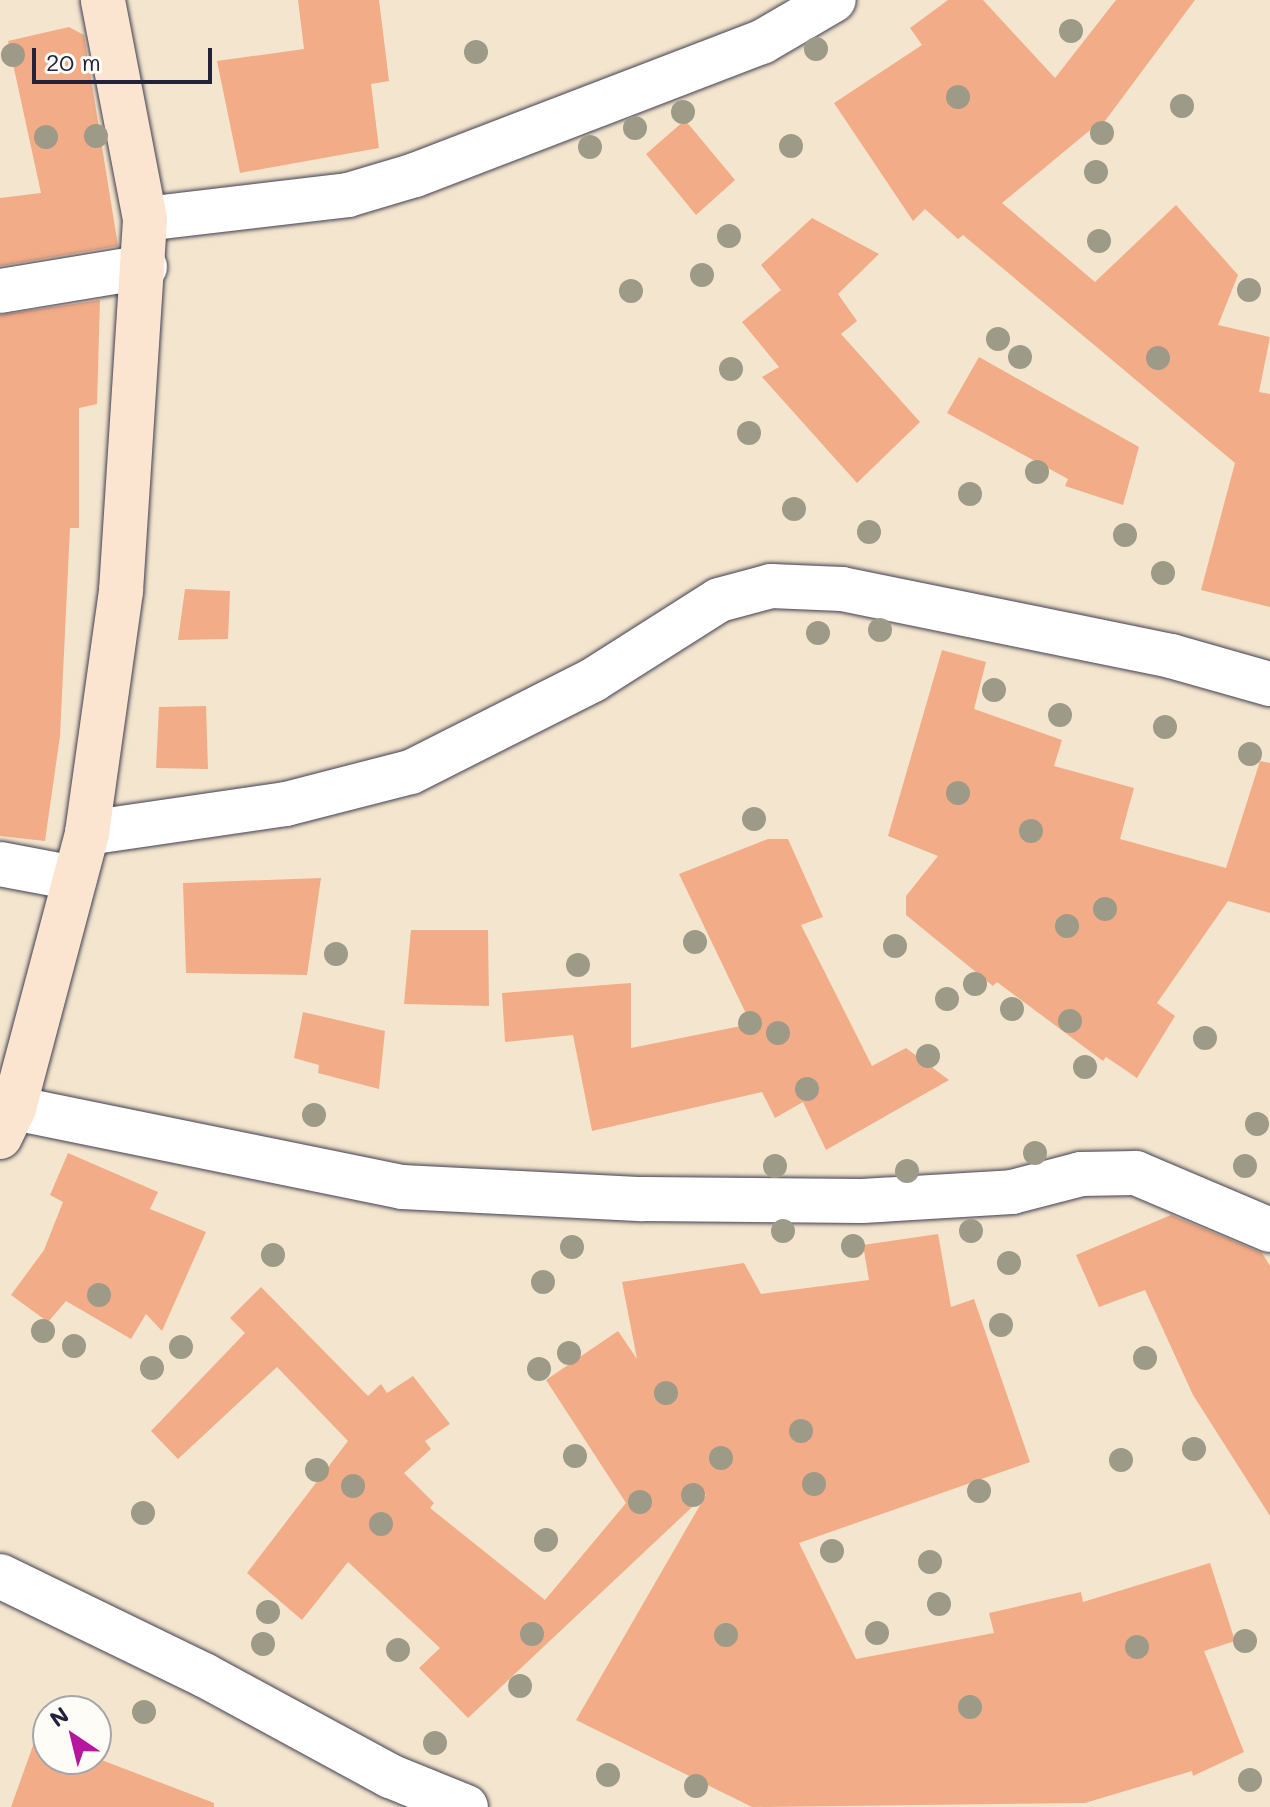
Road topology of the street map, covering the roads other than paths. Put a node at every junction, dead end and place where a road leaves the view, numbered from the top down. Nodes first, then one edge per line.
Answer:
1 (103, 0) edge
2 (834, 0) edge
3 (145, 219) junction
4 (145, 267) junction
5 (0, 291) edge
6 (1270, 684) edge
7 (87, 833) junction
8 (0, 864) edge
9 (75, 878) junction
10 (7, 1123) edge
11 (1270, 1230) edge
12 (0, 1576) edge
13 (466, 1807) edge

1 - 3 main road
2 - 3 street
3 - 4 main road
4 - 5 street
4 - 7 main road
6 - 7 street
7 - 9 main road
8 - 9 street
9 - 10 main road
10 - 11 street
12 - 13 street

